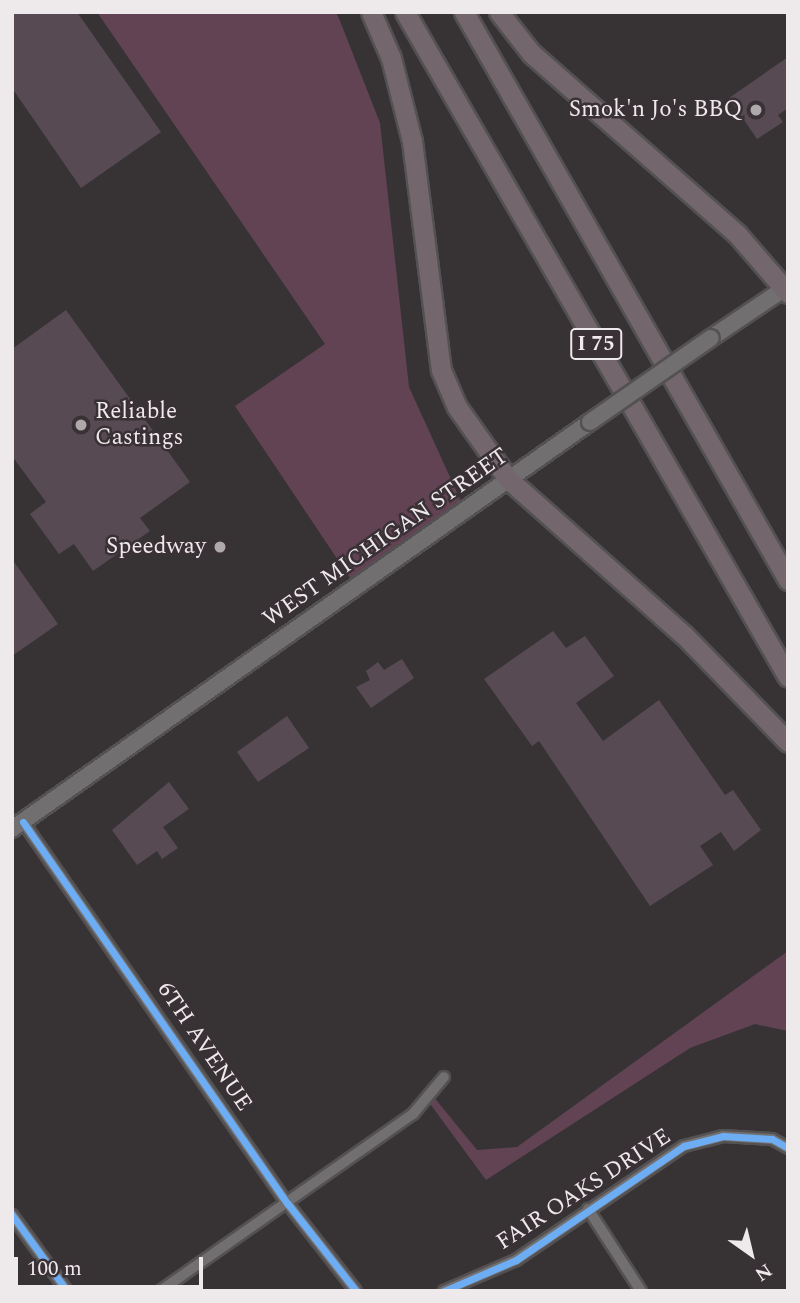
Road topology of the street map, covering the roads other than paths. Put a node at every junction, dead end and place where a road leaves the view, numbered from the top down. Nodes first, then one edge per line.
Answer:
1 (371, 12) edge
2 (405, 12) edge
3 (464, 12) edge
4 (499, 12) edge
5 (787, 289) edge
6 (508, 479) junction
7 (788, 580) edge
8 (788, 677) edge
9 (788, 742) edge
10 (18, 826) edge
11 (444, 1077) dead end
12 (788, 1148) edge
13 (288, 1204) junction
14 (588, 1209) junction
15 (12, 1215) edge
16 (67, 1291) edge
17 (160, 1291) edge
18 (356, 1291) edge
19 (444, 1291) edge
20 (641, 1291) edge

1 - 6 highway
2 - 8 highway, I 75
3 - 7 highway, I 75
4 - 5 highway
5 - 6 main road, WEST MICHIGAN STREET, bridge
6 - 9 highway
6 - 10 main road, WEST MICHIGAN STREET
10 - 13 street, 6TH AVENUE
11 - 13 street
12 - 14 street, FAIR OAKS DRIVE
13 - 17 street
13 - 18 street, 6TH AVENUE
14 - 19 street, FAIR OAKS DRIVE
14 - 20 street
15 - 16 street

